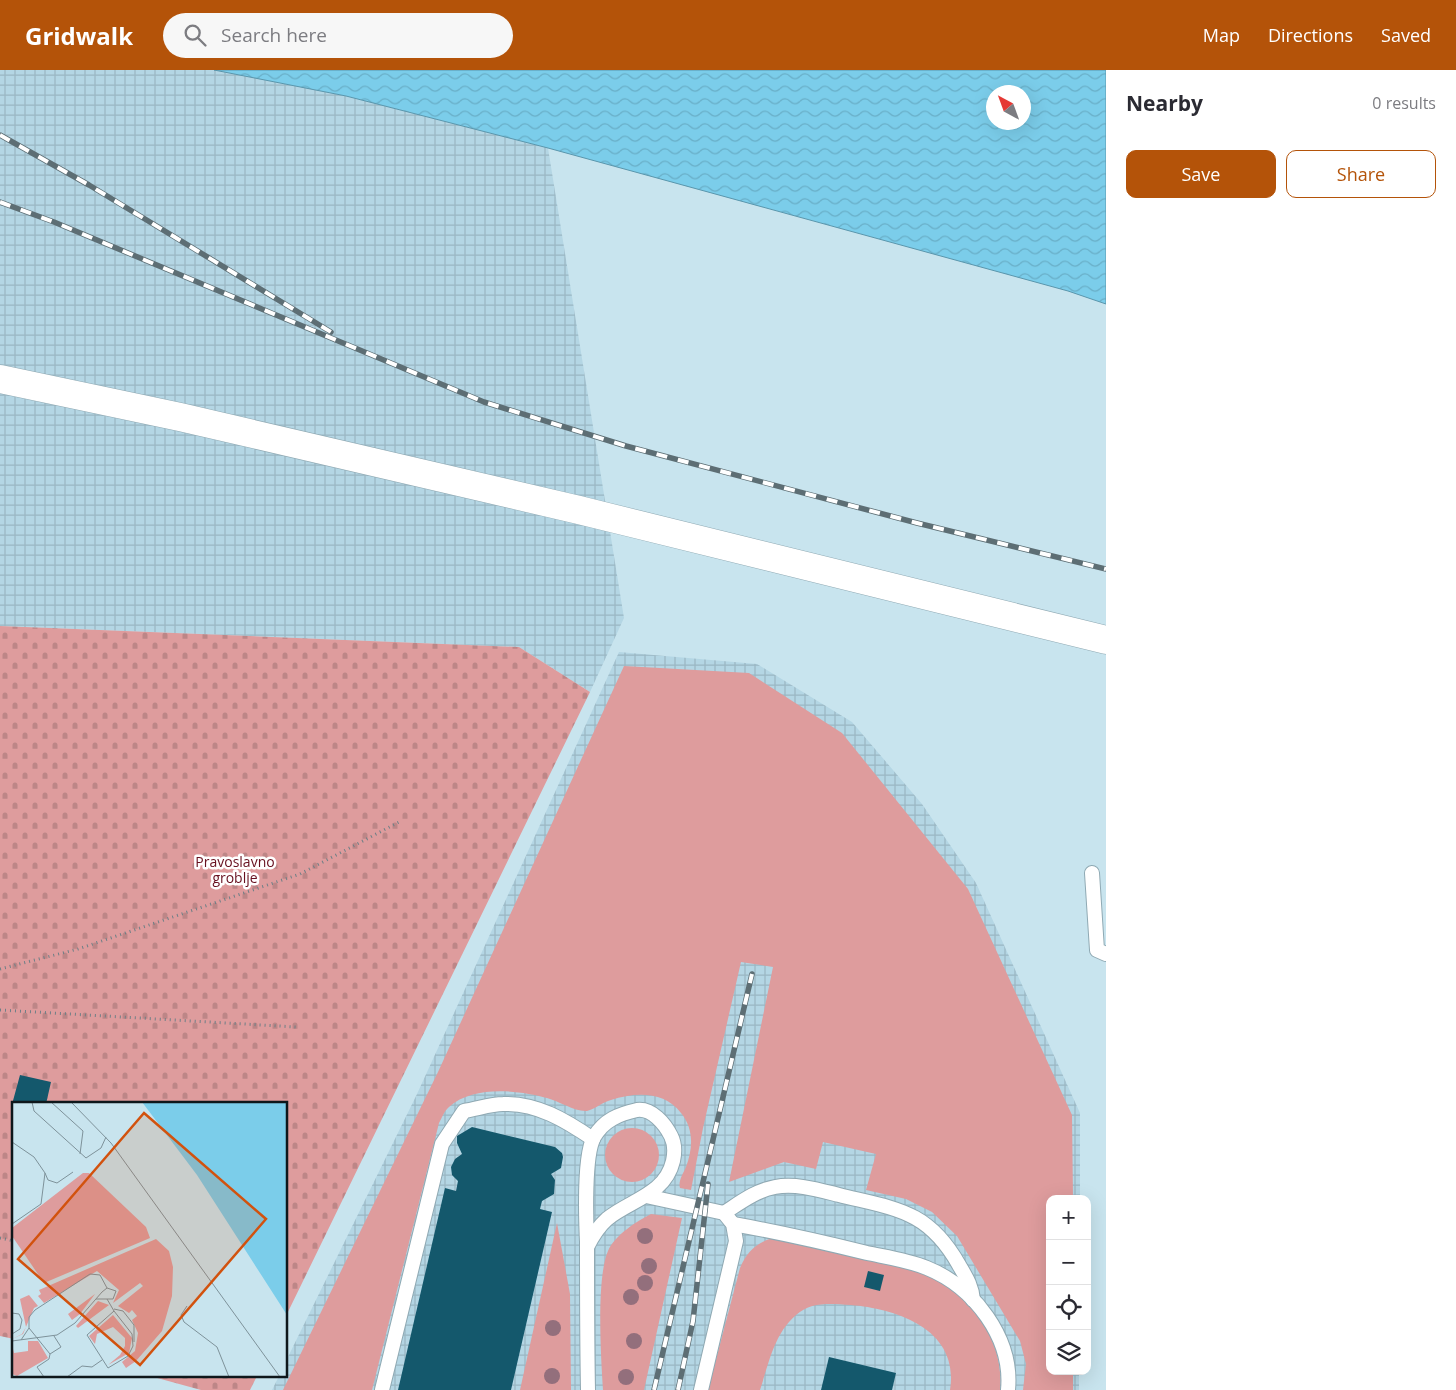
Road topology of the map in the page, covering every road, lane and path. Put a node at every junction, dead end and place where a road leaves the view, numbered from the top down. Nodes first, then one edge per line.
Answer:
1 (0, 380) edge
2 (1106, 640) edge
3 (399, 822) dead end
4 (1092, 873) dead end
5 (1106, 954) edge
6 (0, 969) edge
7 (0, 1010) edge
8 (296, 1026) dead end
9 (593, 1139) junction
10 (646, 1196) junction
11 (728, 1219) junction
12 (587, 1247) junction
13 (973, 1300) junction
14 (382, 1390) edge
15 (588, 1390) edge
16 (701, 1390) edge
17 (1008, 1390) edge

1 - 2 street
3 - 6 path
4 - 5 lane
7 - 8 path
9 - 10 lane
9 - 12 lane
9 - 14 lane
10 - 11 lane
10 - 12 lane
11 - 13 lane
11 - 13 lane
11 - 16 lane
12 - 15 lane
13 - 17 lane

